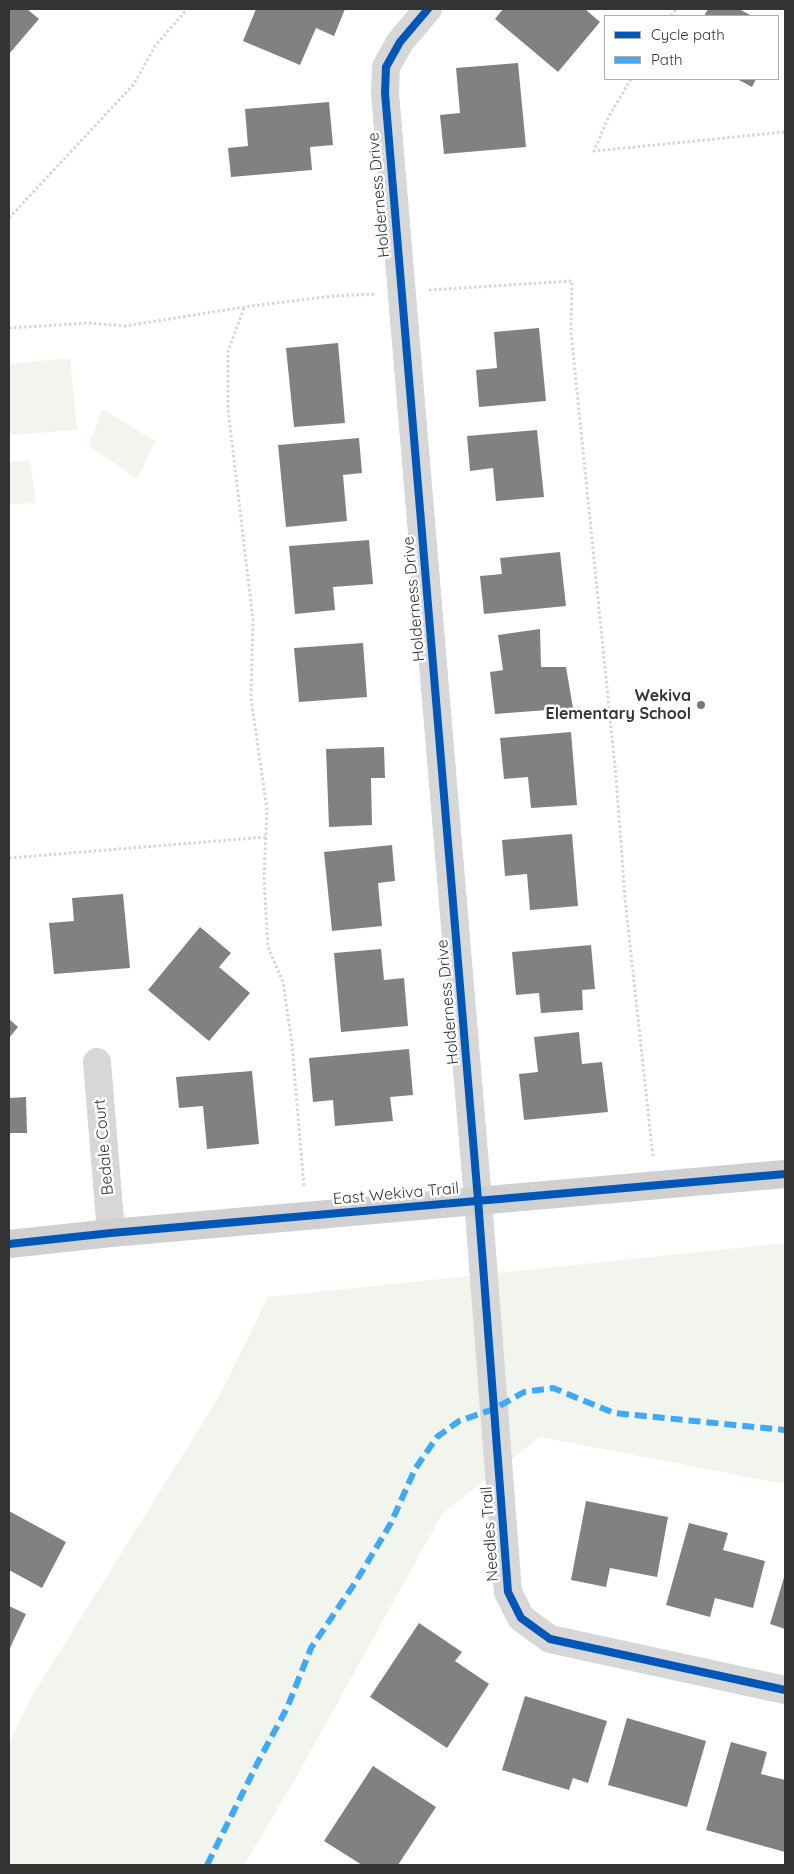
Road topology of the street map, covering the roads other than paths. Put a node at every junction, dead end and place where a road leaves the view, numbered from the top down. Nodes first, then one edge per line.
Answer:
1 (428, 9) edge
2 (97, 1062) dead end
3 (785, 1174) edge
4 (478, 1200) junction
5 (112, 1233) junction
6 (9, 1244) edge
7 (785, 1690) edge

1 - 4 street, Holderness Drive
2 - 5 street, Bedale Court
3 - 4 street, East Wekiva Trail
4 - 5 street, East Wekiva Trail
4 - 7 street, Needles Trail
5 - 6 street, East Wekiva Trail

